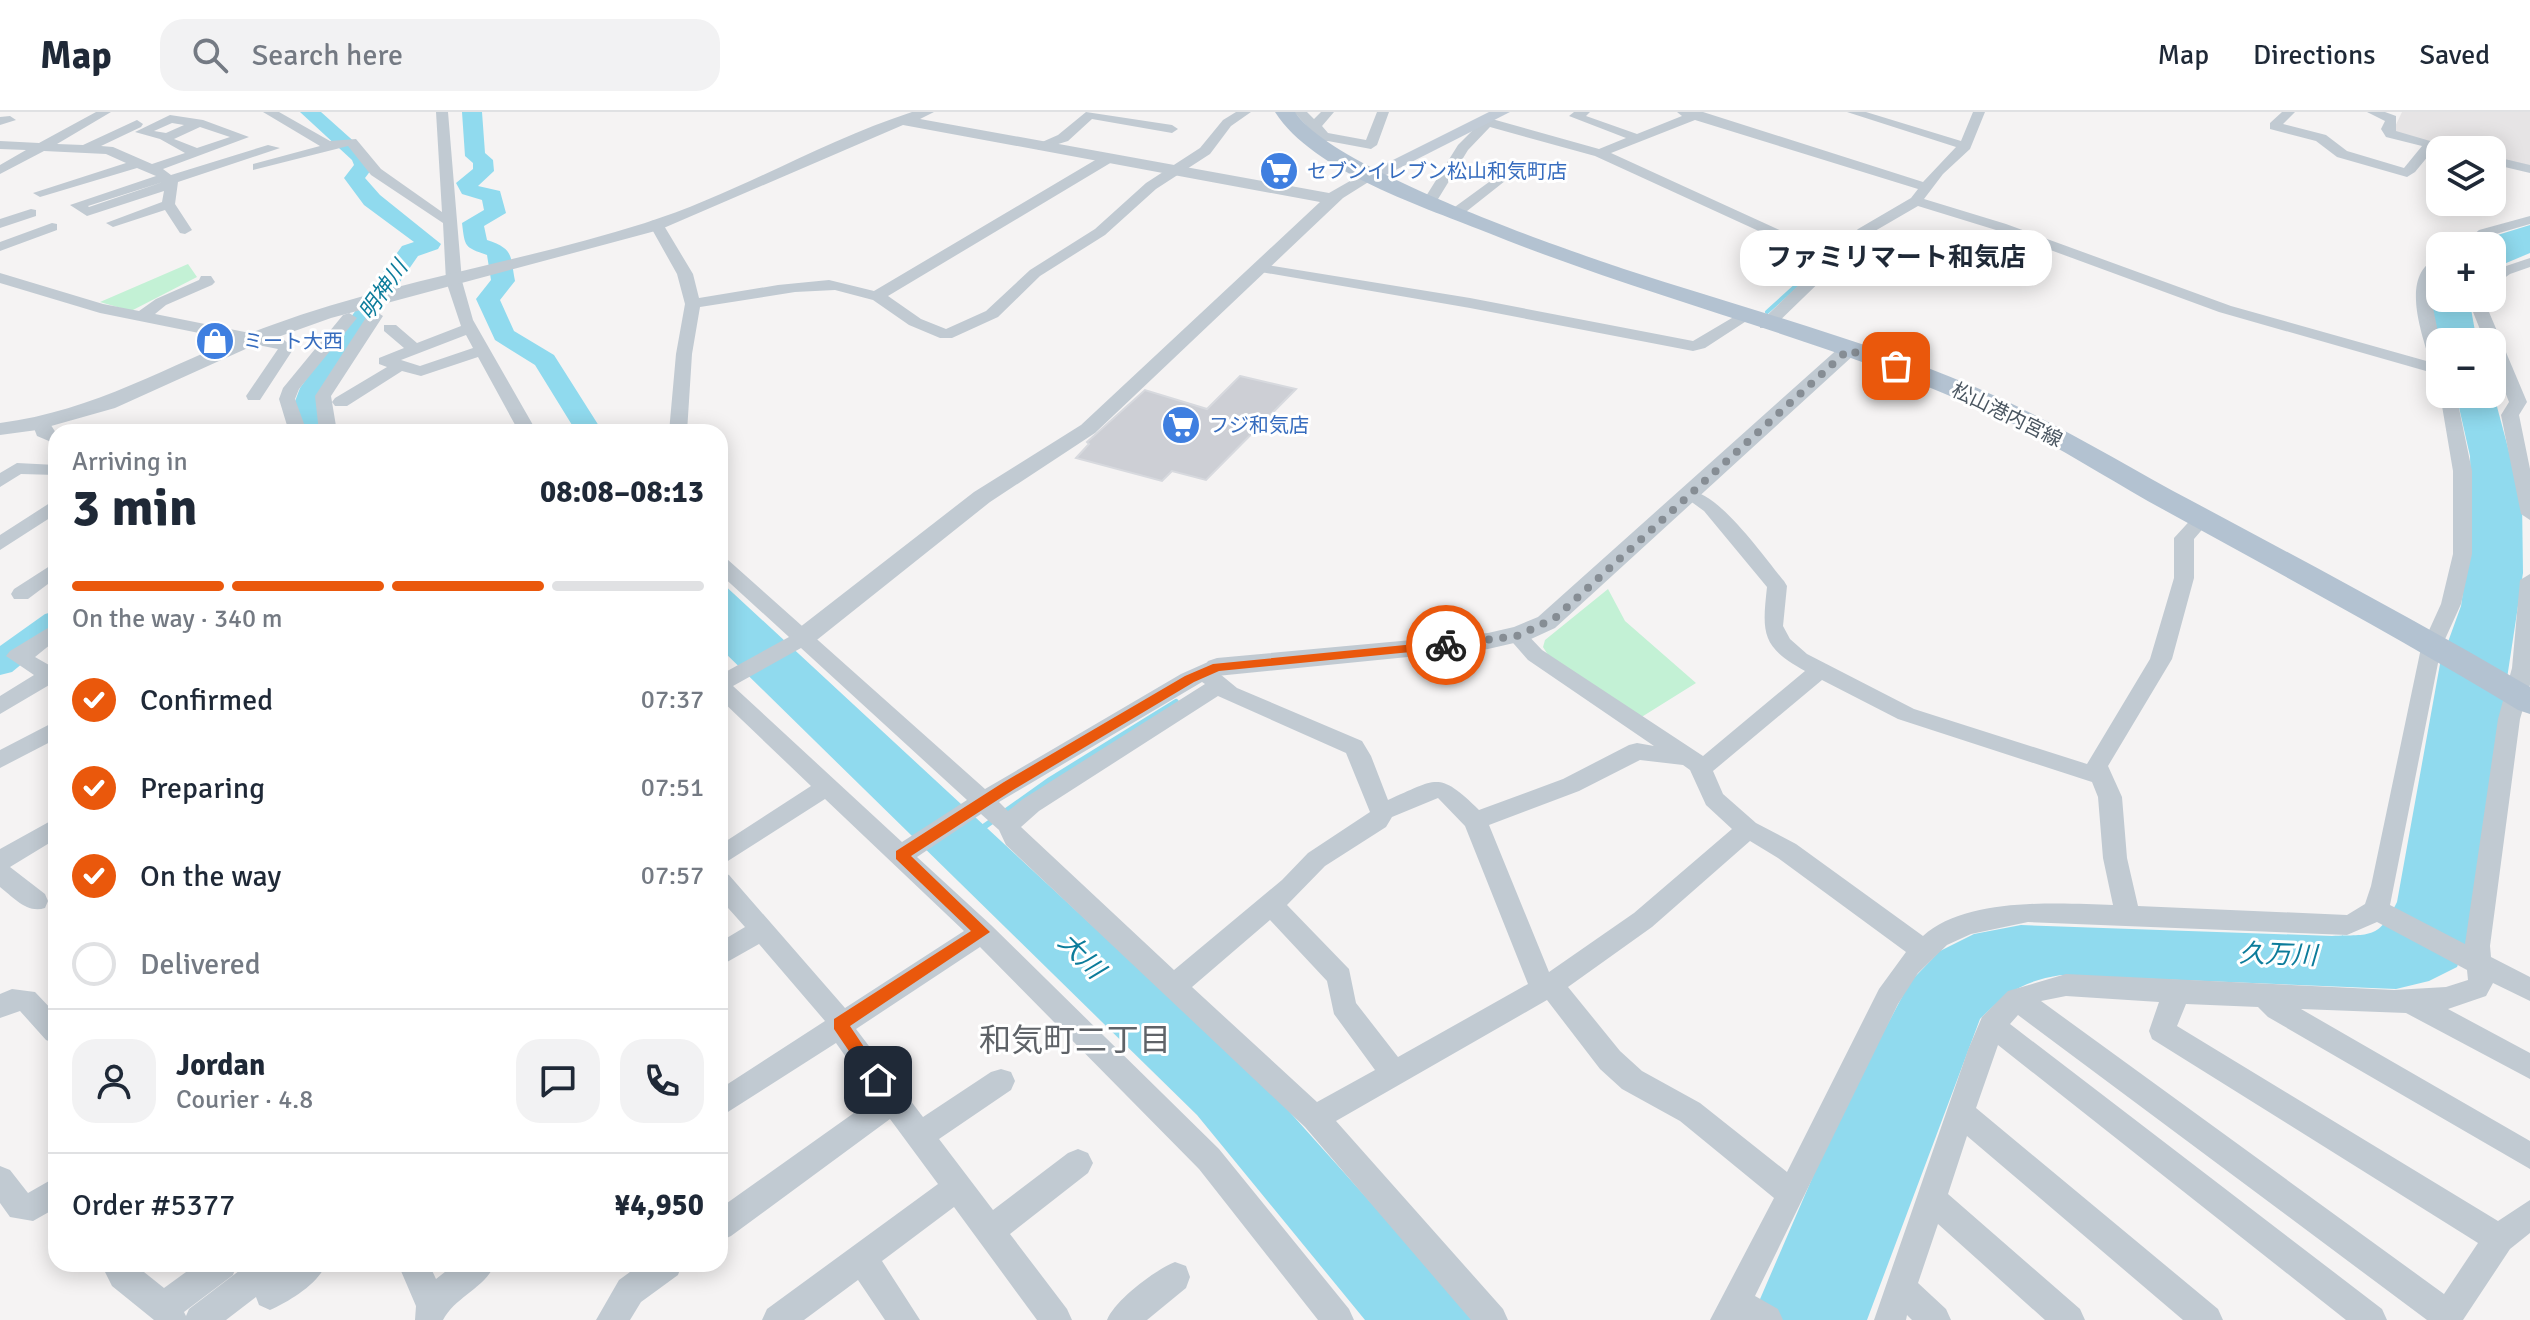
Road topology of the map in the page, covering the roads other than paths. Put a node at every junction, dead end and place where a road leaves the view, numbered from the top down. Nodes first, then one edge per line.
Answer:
1 (105, 112) edge
2 (269, 112) edge
3 (442, 112) edge
4 (927, 112) edge
5 (1243, 112) edge
6 (1285, 112) edge
7 (1300, 112) edge
8 (1328, 112) edge
9 (1383, 112) edge
10 (1584, 112) edge
11 (1853, 112) edge
12 (1979, 112) edge
13 (2289, 112) edge
14 (2373, 112) edge
15 (1693, 113) edge
16 (1091, 114) edge
17 (1491, 118) edge
18 (901, 120) junction
19 (199, 123) junction
20 (137, 124) dead end
21 (1172, 129) dead end
22 (1318, 135) junction
23 (167, 137) junction
24 (1637, 138) junction
25 (2426, 143) edge
26 (0, 145) edge
27 (339, 145) junction
28 (1039, 146) junction
29 (1965, 146) junction
30 (44, 147) junction
31 (86, 148) junction
32 (273, 148) dead end
33 (2426, 150) edge
34 (197, 153) junction
35 (1600, 153) junction
36 (121, 157) junction
37 (1107, 159) junction
38 (2506, 163) edge
39 (135, 164) junction
40 (150, 169) junction
41 (2530, 169) edge
42 (0, 170) edge
43 (1173, 171) junction
44 (72, 173) dead end
45 (234, 175) dead end
46 (1370, 176) junction
47 (1500, 178) dead end
48 (169, 180) junction
49 (1925, 187) junction
50 (40, 193) dead end
51 (1333, 199) junction
52 (1430, 201) junction
53 (1916, 201) junction
54 (168, 204) junction
55 (1457, 212) junction
56 (31, 213) dead end
57 (2530, 220) edge
58 (449, 221) junction
59 (113, 223) dead end
60 (0, 224) edge
61 (656, 224) junction
62 (185, 230) dead end
63 (2488, 232) edge
64 (44, 233) dead end
65 (0, 247) edge
66 (1832, 259) junction
67 (2530, 262) edge
68 (1260, 268) junction
69 (2506, 271) edge
70 (0, 278) edge
71 (206, 279) dead end
72 (461, 279) junction
73 (2426, 279) edge
74 (877, 296) junction
75 (693, 304) junction
76 (2481, 312) edge
77 (361, 313) junction
78 (141, 317) junction
79 (1754, 322) junction
80 (390, 328) dead end
81 (470, 328) junction
82 (2429, 328) edge
83 (251, 340) junction
84 (415, 349) junction
85 (482, 350) junction
86 (1848, 350) junction
87 (2426, 364) edge
88 (399, 366) junction
89 (261, 392) dead end
90 (341, 402) dead end
91 (2451, 408) edge
92 (41, 423) junction
93 (295, 424) edge
94 (326, 424) edge
95 (524, 424) edge
96 (679, 424) edge
97 (0, 429) edge
98 (48, 437) edge
99 (48, 470) edge
100 (0, 482) edge
101 (1691, 495) junction
102 (48, 513) edge
103 (2530, 514) edge
104 (2203, 518) junction
105 (0, 544) edge
106 (728, 570) edge
107 (48, 576) edge
108 (2530, 580) edge
109 (0, 585) edge
110 (48, 635) edge
111 (1517, 636) junction
112 (801, 639) junction
113 (2437, 647) junction
114 (1820, 670) junction
115 (48, 672) edge
116 (1213, 675) junction
117 (48, 678) edge
118 (728, 680) edge
119 (728, 688) edge
120 (2519, 696) edge
121 (0, 706) edge
122 (48, 733) edge
123 (1641, 740) junction
124 (0, 760) edge
125 (1694, 762) junction
126 (2099, 776) junction
127 (828, 786) junction
128 (1384, 808) junction
129 (992, 812) junction
130 (1475, 821) junction
131 (1748, 829) junction
132 (48, 832) edge
133 (728, 852) edge
134 (904, 853) junction
135 (0, 861) edge
136 (0, 873) edge
137 (728, 892) edge
138 (36, 901) dead end
139 (1269, 905) junction
140 (2381, 912) junction
141 (2127, 914) junction
142 (760, 931) junction
143 (982, 932) junction
144 (728, 950) edge
145 (1923, 950) junction
146 (2473, 962) junction
147 (1174, 986) junction
148 (1548, 986) junction
149 (2530, 990) edge
150 (2169, 991) junction
151 (2265, 997) junction
152 (2017, 999) junction
153 (2407, 1000) junction
154 (0, 1007) edge
155 (48, 1023) edge
156 (840, 1024) junction
157 (1992, 1025) junction
158 (2530, 1067) edge
159 (1393, 1072) junction
160 (1001, 1081) dead end
161 (728, 1099) edge
162 (893, 1101) junction
163 (1960, 1112) junction
164 (1315, 1118) junction
165 (919, 1136) junction
166 (2530, 1156) edge
167 (1078, 1163) dead end
168 (0, 1180) edge
169 (957, 1187) junction
170 (1792, 1194) junction
171 (48, 1197) edge
172 (1931, 1198) junction
173 (2530, 1214) edge
174 (728, 1220) edge
175 (990, 1231) junction
176 (2499, 1239) junction
177 (861, 1258) junction
178 (121, 1272) edge
179 (213, 1272) edge
180 (416, 1272) edge
181 (469, 1272) edge
182 (656, 1272) edge
183 (1175, 1277) dead end
184 (271, 1279) edge
185 (1901, 1288) junction
186 (430, 1313) edge
187 (1744, 1313) edge
188 (168, 1314) edge
189 (2446, 1318) edge
190 (200, 1320) edge
191 (612, 1320) edge
192 (778, 1320) edge
193 (904, 1320) edge
194 (1056, 1320) edge
195 (1123, 1320) edge
196 (1338, 1320) edge
197 (1492, 1320) edge
198 (1890, 1320) edge
199 (1935, 1320) edge
200 (2069, 1320) edge
201 (2207, 1320) edge
202 (2371, 1320) edge

1 - 30 street
2 - 27 street
3 - 58 street
4 - 18 street
5 - 43 street
6 - 22 main road, 松山港内宮線
7 - 22 street
8 - 22 street
9 - 22 street
10 - 24 street
11 - 29 street
12 - 29 street
13 - 33 street
14 - 25 street
15 - 24 street
15 - 49 street
16 - 21 street
16 - 28 street
17 - 35 street
17 - 46 main road
17 - 52 street
18 - 28 street
18 - 61 street
19 - 23 street
19 - 23 street
19 - 34 street
20 - 31 street
22 - 46 main road, 松山港内宮線
23 - 34 street
24 - 35 street
26 - 30 street
27 - 45 street
27 - 58 street
28 - 37 street
29 - 49 street
30 - 31 street
30 - 42 street
31 - 36 street
32 - 48 street
34 - 40 street
35 - 66 street
36 - 39 street
36 - 44 street
37 - 43 street
37 - 74 street
38 - 41 street
39 - 40 street
39 - 50 street
40 - 48 street
43 - 51 street
43 - 74 street
46 - 51 street
46 - 52 main road, 松山港内宮線
47 - 55 street
48 - 48 street
48 - 54 street
49 - 53 street
51 - 68 street
52 - 55 main road, 松山港内宮線
53 - 66 street
53 - 87 street
54 - 59 street
54 - 62 street
55 - 79 main road, 松山港内宮線
56 - 60 street
57 - 63 street
58 - 72 street
61 - 72 street
61 - 75 street
64 - 65 street
66 - 79 street
67 - 69 street
68 - 79 street
68 - 112 street
70 - 78 street
71 - 78 street
72 - 77 street
72 - 81 street
73 - 82 street
74 - 75 street
75 - 96 street
76 - 103 street
77 - 83 street
77 - 93 street
77 - 94 street
78 - 83 street
79 - 86 main road, 松山港内宮線
80 - 84 street
81 - 84 street
81 - 85 street
83 - 89 street
83 - 92 street
84 - 88 street
85 - 88 street
85 - 95 street
86 - 101 street
86 - 104 main road, 松山港内宮線
88 - 90 street
91 - 113 street
92 - 97 street
92 - 98 street
99 - 100 street
101 - 111 street
101 - 114 street
102 - 105 street
104 - 113 main road, 松山港内宮線
104 - 126 street
106 - 112 street
107 - 109 street
108 - 120 street
110 - 115 street
111 - 116 street
111 - 123 street
112 - 118 street
112 - 129 street
113 - 120 main road, 松山港内宮線
113 - 140 street
114 - 125 street
114 - 126 street
116 - 128 street
116 - 129 street
116 - 129 street
117 - 121 street
119 - 127 street
120 - 146 street
122 - 124 street
123 - 125 street
123 - 130 street
125 - 131 street
126 - 141 street
127 - 133 street
127 - 134 street
128 - 130 street
128 - 139 street
129 - 134 street
129 - 147 street
130 - 148 street
131 - 145 street
131 - 148 street
132 - 135 street
134 - 143 street
136 - 138 street
137 - 142 street
139 - 147 street
139 - 159 street
140 - 141 street
140 - 146 street
141 - 145 street
142 - 144 street
142 - 156 street
143 - 156 street
143 - 196 street
145 - 170 street
146 - 149 street
146 - 153 street
147 - 164 street
148 - 159 street
148 - 170 street
150 - 151 street
150 - 152 street
150 - 176 street
151 - 153 street
151 - 166 street
152 - 157 street
152 - 189 street
153 - 158 street
154 - 155 street
156 - 161 street
156 - 162 street
157 - 163 street
157 - 202 street
159 - 164 street
160 - 165 street
162 - 165 street
162 - 174 street
163 - 172 street
163 - 201 street
164 - 197 street
165 - 169 street
167 - 175 street
168 - 171 street
169 - 175 street
169 - 177 street
170 - 187 street
172 - 185 street
172 - 200 street
173 - 176 street
175 - 194 street
176 - 189 street
177 - 192 street
177 - 193 street
178 - 188 street
179 - 188 street
180 - 186 street
181 - 186 street
182 - 191 street
183 - 195 street
184 - 190 street
185 - 198 street
185 - 199 street

